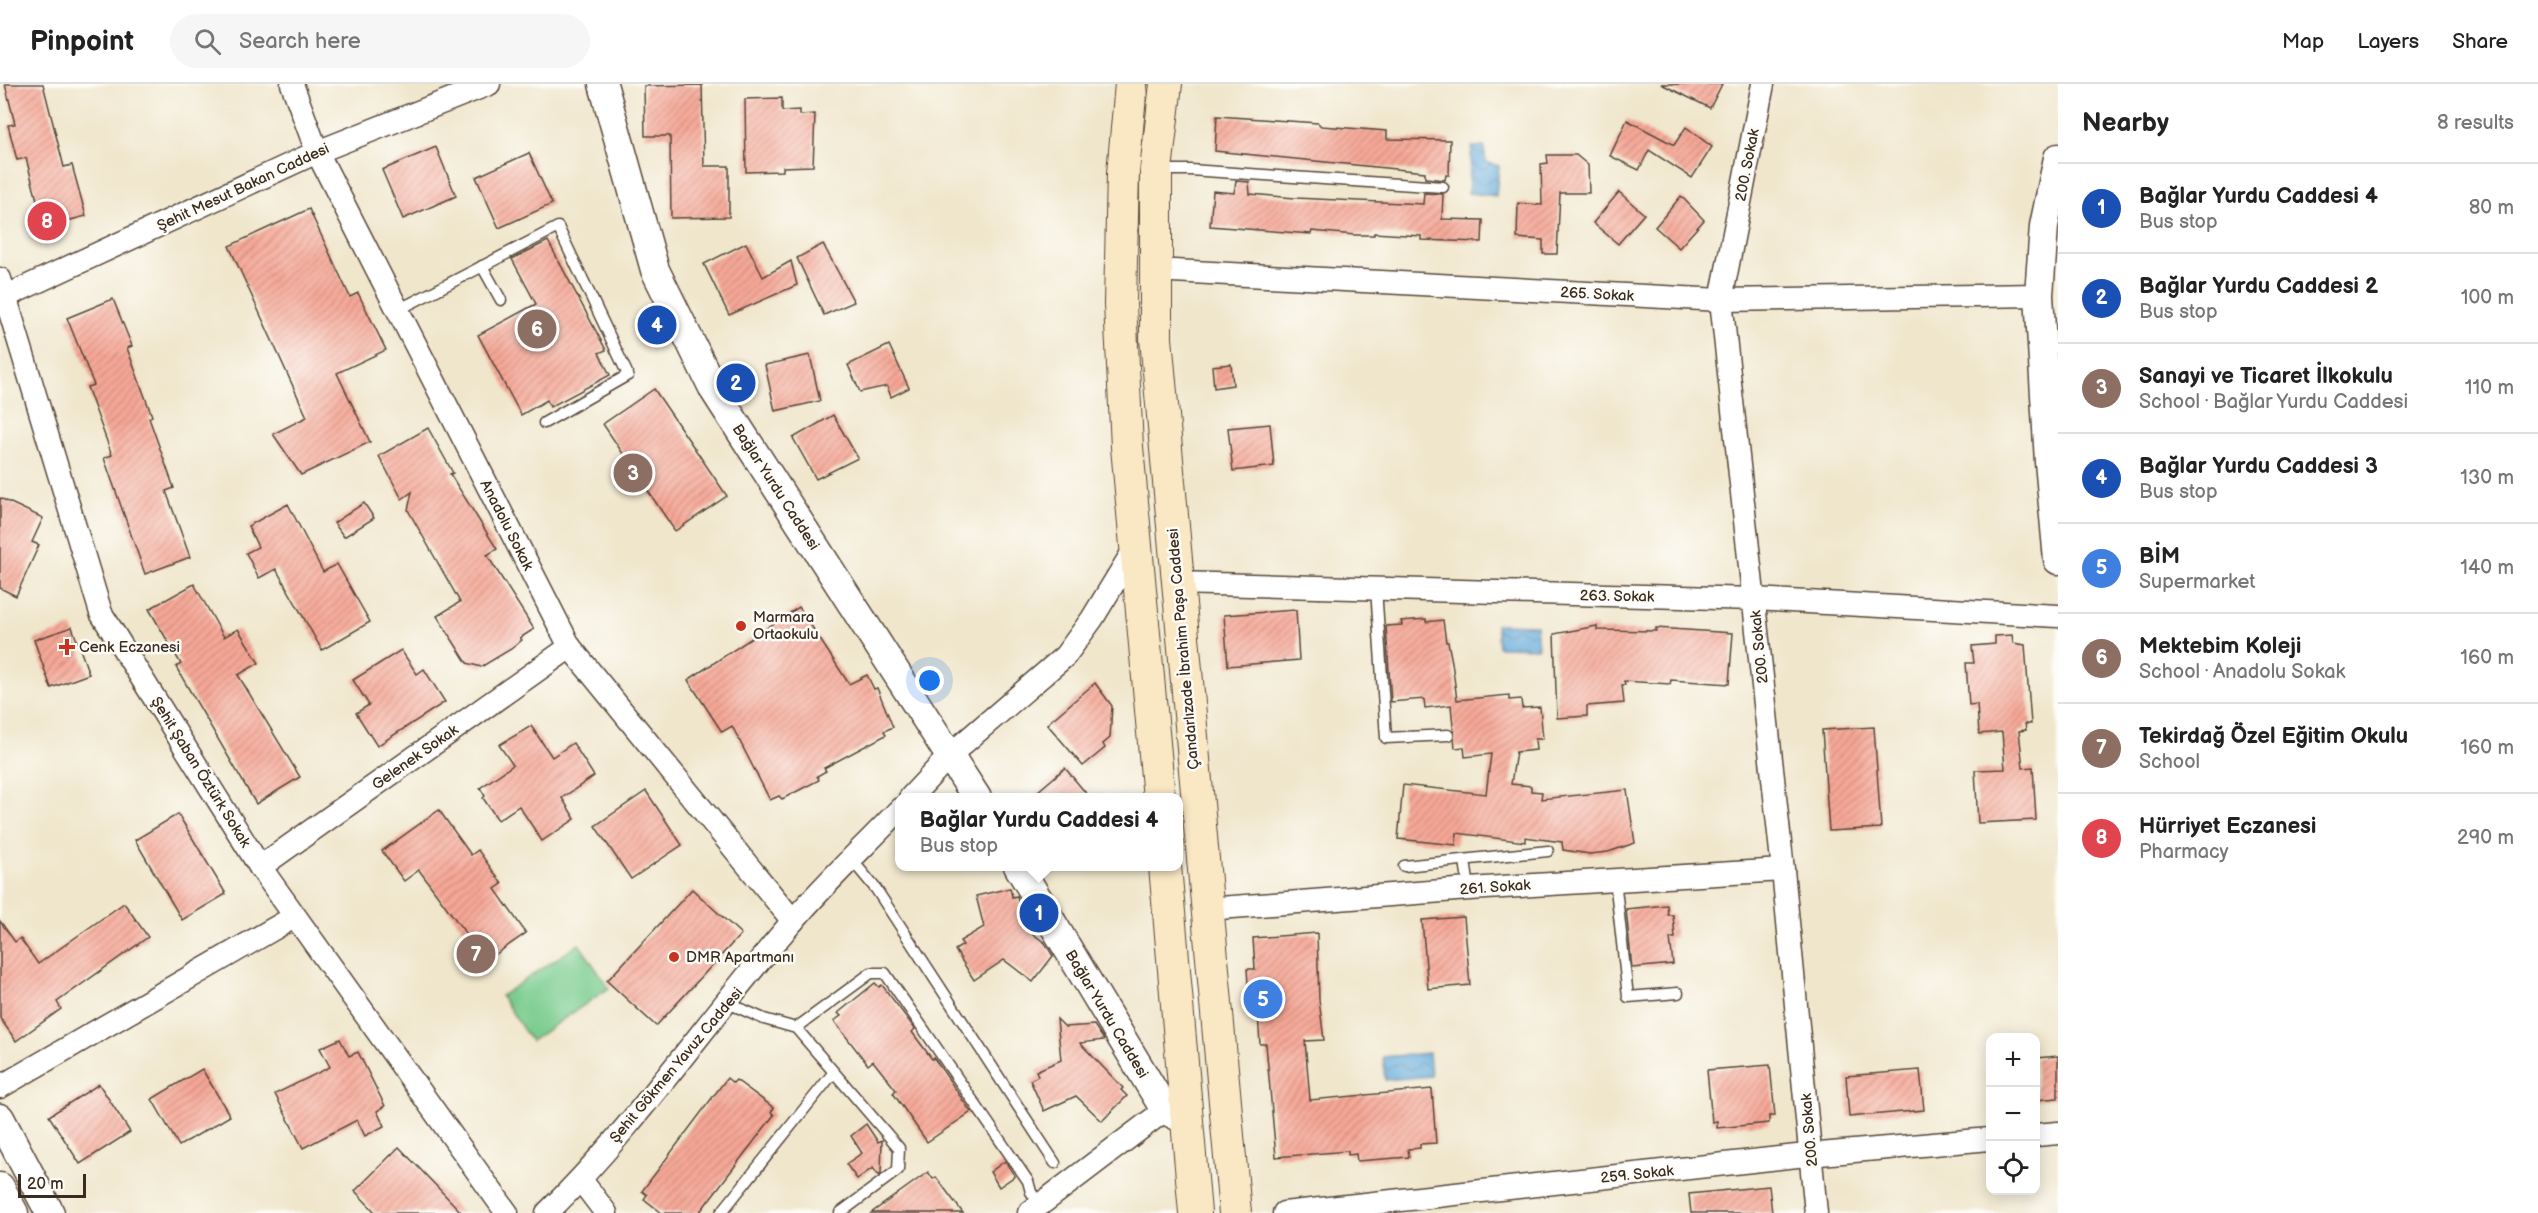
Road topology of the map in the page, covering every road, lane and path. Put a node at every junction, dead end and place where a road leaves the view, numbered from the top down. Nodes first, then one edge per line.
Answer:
1 (292, 84) edge
2 (489, 84) edge
3 (603, 84) edge
4 (1131, 84) edge
5 (1166, 84) edge
6 (1763, 84) edge
7 (317, 152) junction
8 (2058, 158) edge
9 (1156, 170) junction
10 (1443, 187) dead end
11 (482, 266) junction
12 (1154, 270) junction
13 (2046, 277) edge
14 (2, 292) edge
15 (501, 300) dead end
16 (1721, 300) junction
17 (398, 310) junction
18 (544, 423) dead end
19 (1137, 546) junction
20 (2058, 560) edge
21 (1176, 583) junction
22 (1376, 588) junction
23 (1754, 599) junction
24 (2058, 616) edge
25 (570, 647) junction
26 (1449, 735) dead end
27 (951, 754) junction
28 (915, 793) edge
29 (974, 793) edge
30 (1159, 793) edge
31 (895, 814) edge
32 (1548, 851) dead end
33 (852, 860) junction
34 (1465, 860) junction
35 (1404, 866) dead end
36 (260, 867) junction
37 (1783, 870) junction
38 (1021, 871) edge
39 (1165, 871) edge
40 (1615, 879) junction
41 (1469, 889) junction
42 (1206, 909) junction
43 (294, 917) junction
44 (793, 921) junction
45 (1678, 993) dead end
46 (728, 1003) junction
47 (796, 1028) junction
48 (834, 1072) junction
49 (0, 1087) edge
50 (1176, 1115) junction
51 (0, 1118) edge
52 (2058, 1133) edge
53 (2040, 1135) edge
54 (1986, 1139) edge
55 (1811, 1155) junction
56 (1055, 1163) dead end
57 (581, 1180) junction
58 (0, 1187) edge
59 (1035, 1209) edge
60 (14, 1213) edge
61 (50, 1213) edge
62 (507, 1213) edge
63 (547, 1213) edge
64 (606, 1213) edge
65 (721, 1213) edge
66 (840, 1213) edge
67 (1195, 1213) edge
68 (1235, 1213) edge
69 (1284, 1213) edge
70 (1816, 1213) edge

1 - 7 street, Anadolu Sokak
2 - 7 street, Şehit Mesut Bakan Caddesi
3 - 27 street, Bağlar Yurdu Caddesi
4 - 19 main road
5 - 9 main road, Çandarlızade İbrahim Paşa Caddesi
6 - 16 street, 200. Sokak
7 - 14 street, Şehit Mesut Bakan Caddesi
7 - 17 street, Anadolu Sokak
8 - 13 street
9 - 10 lane
9 - 12 main road, Çandarlızade İbrahim Paşa Caddesi
11 - 15 lane
11 - 17 lane
11 - 18 lane
12 - 16 street, 265. Sokak
12 - 21 main road, Çandarlızade İbrahim Paşa Caddesi
13 - 16 street, 265. Sokak
13 - 20 street
14 - 36 street, Şehit Şaban Öztürk Sokak
16 - 23 street, 200. Sokak
17 - 25 street, Anadolu Sokak
19 - 27 street
19 - 30 main road
21 - 22 street, 263. Sokak
21 - 42 main road, Çandarlızade İbrahim Paşa Caddesi
22 - 23 street, 263. Sokak
22 - 26 lane
23 - 24 street, 263. Sokak
23 - 37 street, 200. Sokak
25 - 36 street, Gelenek Sokak
25 - 44 street, Anadolu Sokak
27 - 28 street
27 - 29 street, Bağlar Yurdu Caddesi
31 - 33 street, Şehit Gökmen Yavuz Caddesi
32 - 34 lane
33 - 44 street, Şehit Gökmen Yavuz Caddesi
33 - 56 lane
34 - 35 lane
34 - 41 lane
36 - 43 street, Şehit Şaban Öztürk Sokak
37 - 40 street, 261. Sokak
37 - 55 street, 200. Sokak
38 - 50 street, Bağlar Yurdu Caddesi
39 - 50 main road
40 - 41 street, 261. Sokak
40 - 45 lane
41 - 42 street, 261. Sokak
42 - 68 main road, Çandarlızade İbrahim Paşa Caddesi
43 - 49 street
43 - 62 street, Şehit Şaban Öztürk Sokak
44 - 46 street, Şehit Gökmen Yavuz Caddesi
46 - 47 lane
46 - 57 street, Şehit Gökmen Yavuz Caddesi
47 - 48 lane
47 - 59 lane
48 - 65 lane
48 - 66 lane
50 - 59 street
50 - 67 main road
51 - 61 street
52 - 53 street
54 - 55 street, 259. Sokak
55 - 69 street, 259. Sokak
55 - 70 street, 200. Sokak
57 - 63 street, Şehit Gökmen Yavuz Caddesi
57 - 64 street
58 - 60 street

